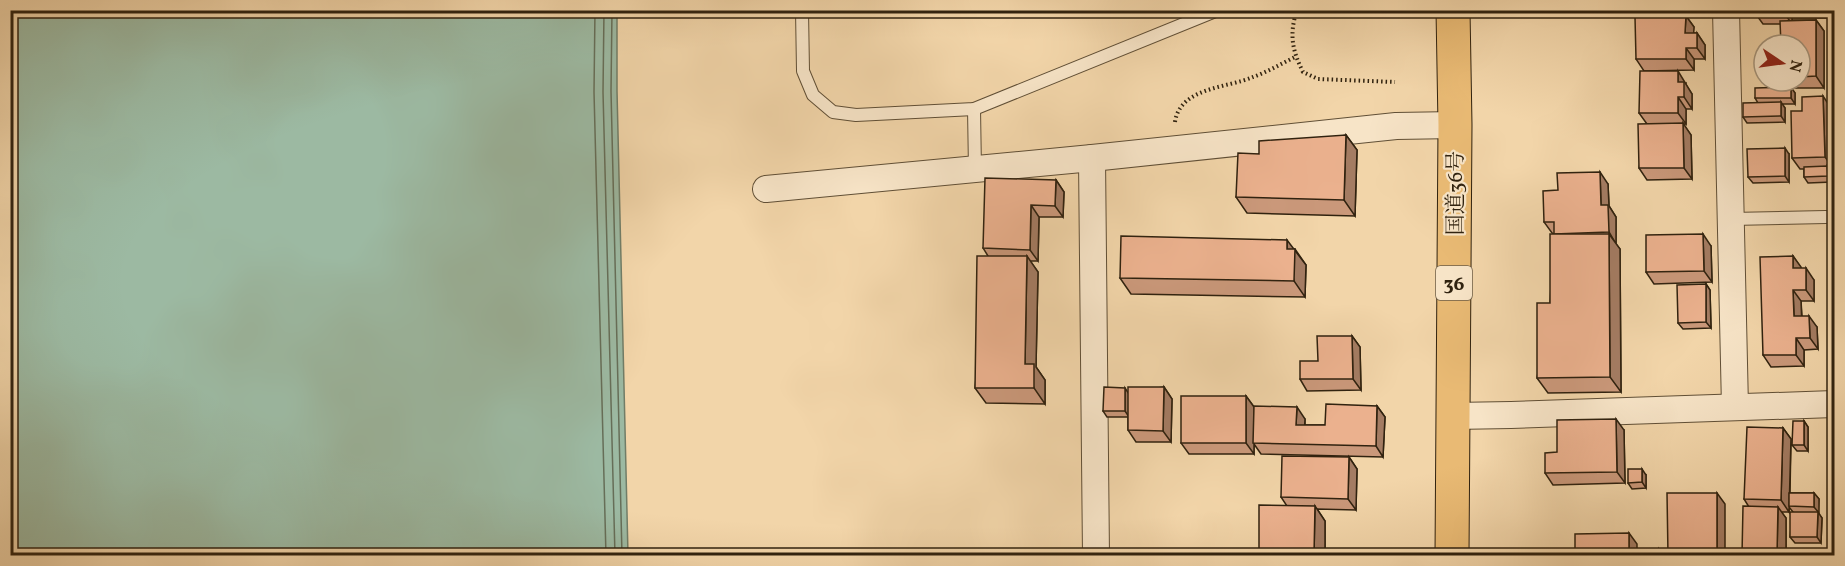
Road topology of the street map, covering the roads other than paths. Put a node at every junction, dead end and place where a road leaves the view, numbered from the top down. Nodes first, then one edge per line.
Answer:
1 (802, 10) edge
2 (1218, 10) edge
3 (1453, 10) edge
4 (1726, 10) edge
5 (974, 109) junction
6 (1455, 126) junction
7 (1092, 158) junction
8 (975, 170) junction
9 (766, 189) dead end
10 (1826, 217) dead end
11 (1731, 219) junction
12 (1834, 404) edge
13 (1735, 407) junction
14 (1453, 416) junction
15 (1096, 555) edge
16 (1452, 555) edge

1 - 5 lane
2 - 5 lane
3 - 6 highway, 国道36号 / 36
4 - 11 street
5 - 8 lane
6 - 7 street
6 - 14 highway, 国道36号 / 36
7 - 8 street
7 - 15 street
8 - 9 street
10 - 11 lane
11 - 13 street
12 - 13 street
13 - 14 street
14 - 16 highway, 国道36号 / 36

